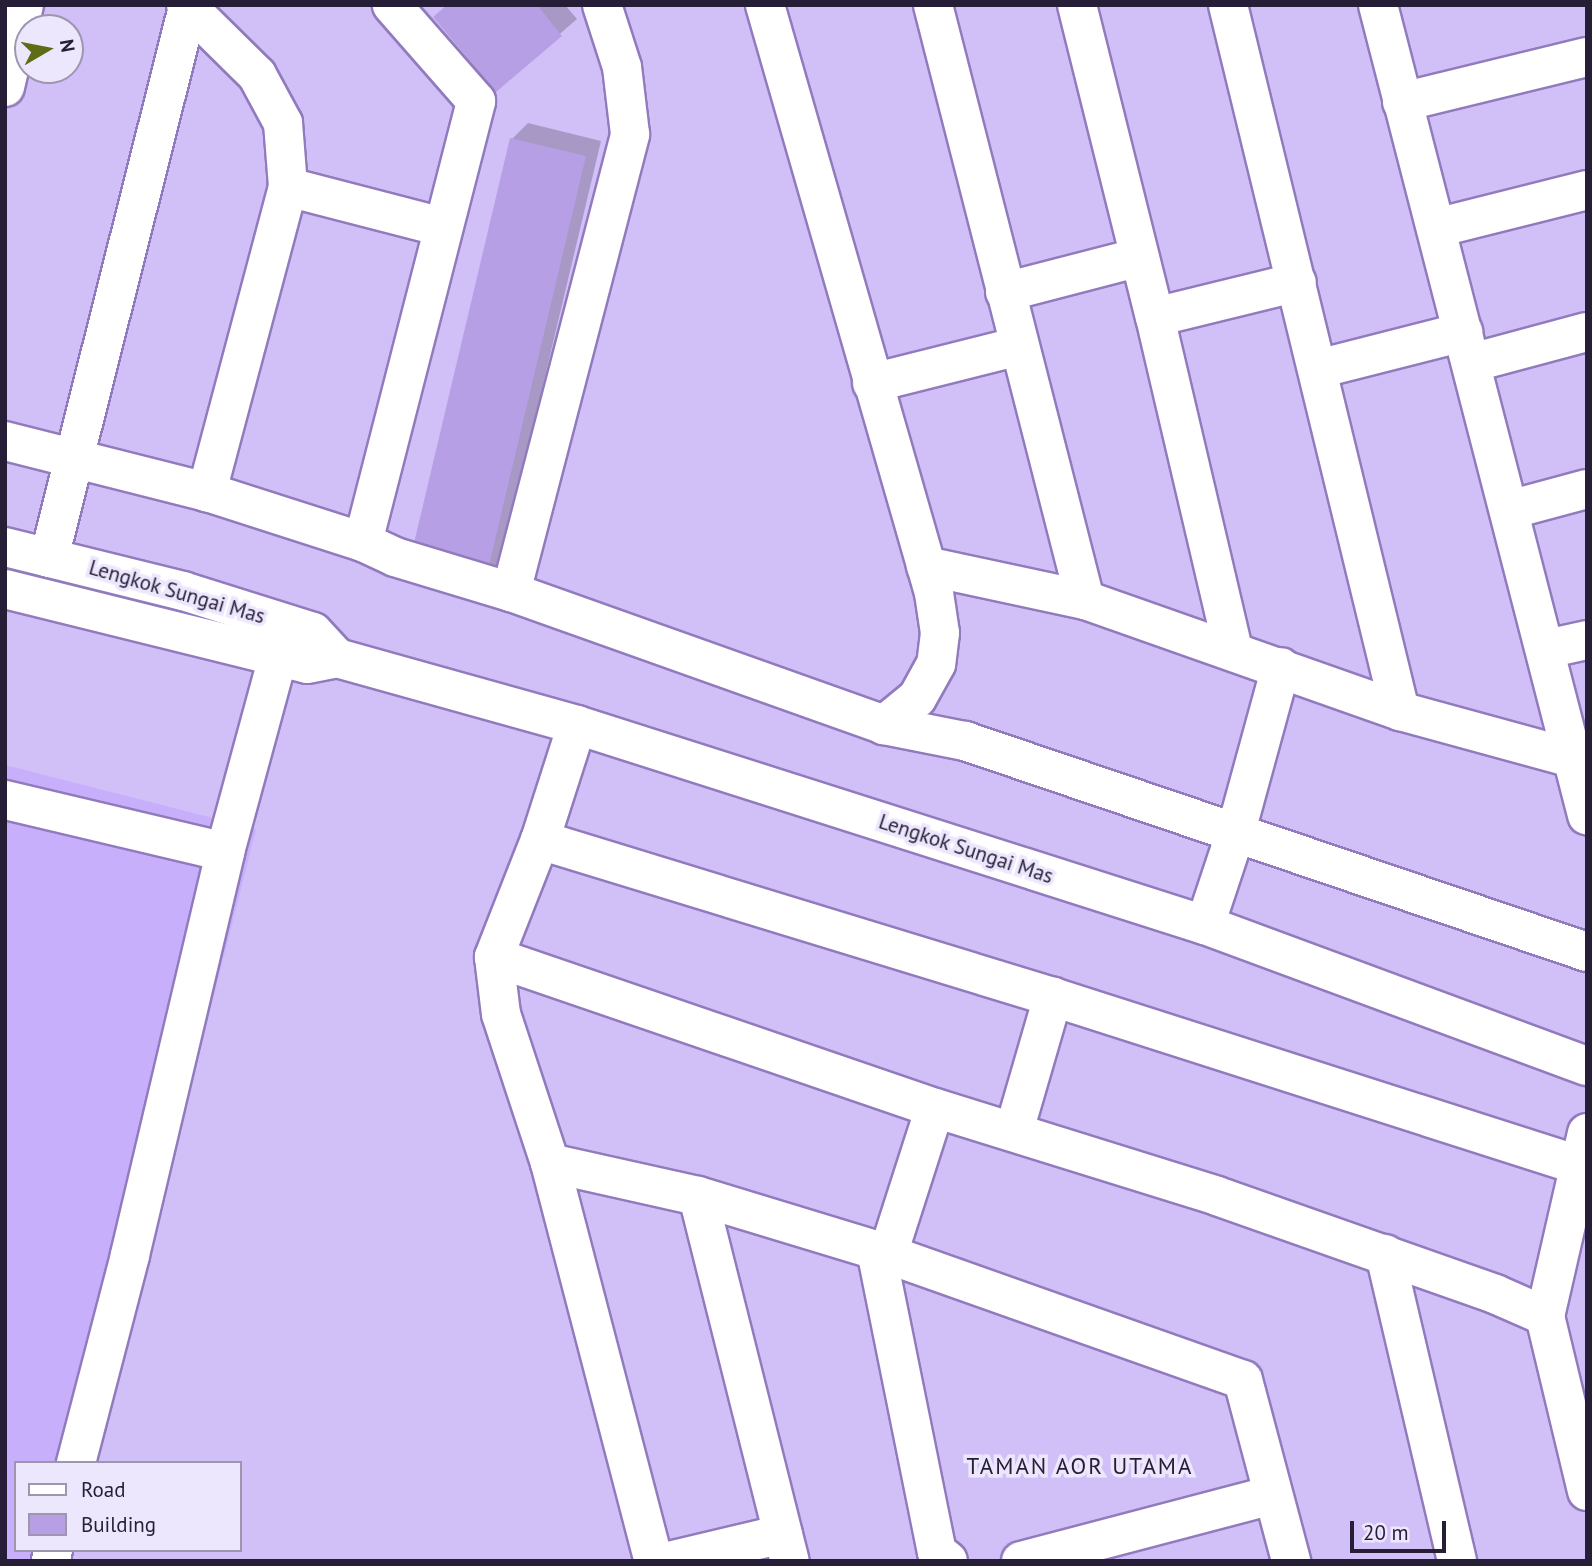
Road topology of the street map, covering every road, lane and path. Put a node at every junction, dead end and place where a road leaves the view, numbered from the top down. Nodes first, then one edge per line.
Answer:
1 (24, 5) edge
2 (392, 5) edge
3 (602, 5) edge
4 (765, 5) edge
5 (933, 5) edge
6 (1077, 5) edge
7 (1228, 5) edge
8 (1378, 5) edge
9 (187, 6) edge
10 (1587, 57) edge
11 (5, 87) edge
12 (1402, 102) junction
13 (288, 187) junction
14 (1587, 190) edge
15 (443, 227) junction
16 (1436, 228) junction
17 (1140, 257) junction
18 (1297, 282) junction
19 (1005, 292) junction
20 (1156, 317) junction
21 (1587, 332) edge
22 (1019, 346) junction
23 (1467, 347) junction
24 (1318, 369) junction
25 (872, 383) junction
26 (5, 441) edge
27 (74, 457) junction
28 (1587, 489) edge
29 (207, 492) junction
30 (1509, 510) junction
31 (363, 542) junction
32 (5, 547) edge
33 (49, 558) junction
34 (926, 566) junction
35 (5, 589) edge
36 (511, 592) junction
37 (1085, 600) junction
38 (1587, 640) edge
39 (283, 641) junction
40 (1233, 649) junction
41 (1546, 649) junction
42 (1281, 667) junction
43 (1401, 710) junction
44 (577, 725) junction
45 (884, 725) junction
46 (1572, 758) junction
47 (5, 800) edge
48 (1587, 815) edge
49 (1235, 835) junction
50 (540, 840) junction
51 (225, 852) junction
52 (1205, 925) junction
53 (1587, 953) edge
54 (494, 957) junction
55 (1052, 997) junction
56 (1587, 1066) edge
57 (935, 1108) junction
58 (1014, 1131) junction
59 (1583, 1149) edge
60 (550, 1163) junction
61 (698, 1196) junction
62 (882, 1252) junction
63 (1385, 1254) junction
64 (1545, 1316) junction
65 (77, 1461) edge
66 (1587, 1490) edge
67 (1272, 1495) junction
68 (787, 1548) edge
69 (654, 1561) edge
70 (669, 1561) edge
71 (948, 1561) edge
72 (1021, 1561) edge
73 (1291, 1561) edge
74 (1457, 1561) edge

1 - 11 street
2 - 15 street
3 - 36 street
4 - 25 street
5 - 19 street
6 - 17 street
7 - 18 street
8 - 12 street
9 - 13 street
9 - 27 street
10 - 12 street
12 - 16 street
13 - 15 street
13 - 29 street
14 - 16 street
15 - 31 street
16 - 23 street
17 - 19 street
17 - 20 street
18 - 20 street
18 - 24 street
19 - 22 street
20 - 40 street
21 - 23 street
22 - 25 street
22 - 37 street
23 - 24 street
23 - 30 street
24 - 43 street
25 - 34 street
26 - 27 street
27 - 29 street
27 - 33 street
28 - 30 street
29 - 31 street
30 - 41 street
31 - 36 street
32 - 33 street, Lengkok Sungai Mas
33 - 39 street, Lengkok Sungai Mas
34 - 37 street
34 - 45 street
35 - 39 street, Lengkok Sungai Mas
36 - 45 street
37 - 40 street
38 - 41 street
39 - 44 street, Lengkok Sungai Mas
39 - 51 street
40 - 42 street
41 - 46 street
42 - 43 street
42 - 49 street
43 - 46 street
44 - 50 street
44 - 52 street, Lengkok Sungai Mas
45 - 49 street
46 - 48 street
47 - 51 street
49 - 52 street
49 - 53 street
50 - 54 street
50 - 55 street
51 - 65 street
52 - 56 street, Lengkok Sungai Mas
54 - 57 street
54 - 60 street
55 - 58 street
55 - 59 street
57 - 58 street
57 - 62 street
58 - 63 street
59 - 64 street
60 - 61 street
60 - 69 street
61 - 62 street
61 - 68 street
62 - 67 street
62 - 71 street
63 - 64 street
63 - 74 street
64 - 66 street
67 - 72 street
67 - 73 street
68 - 70 street

